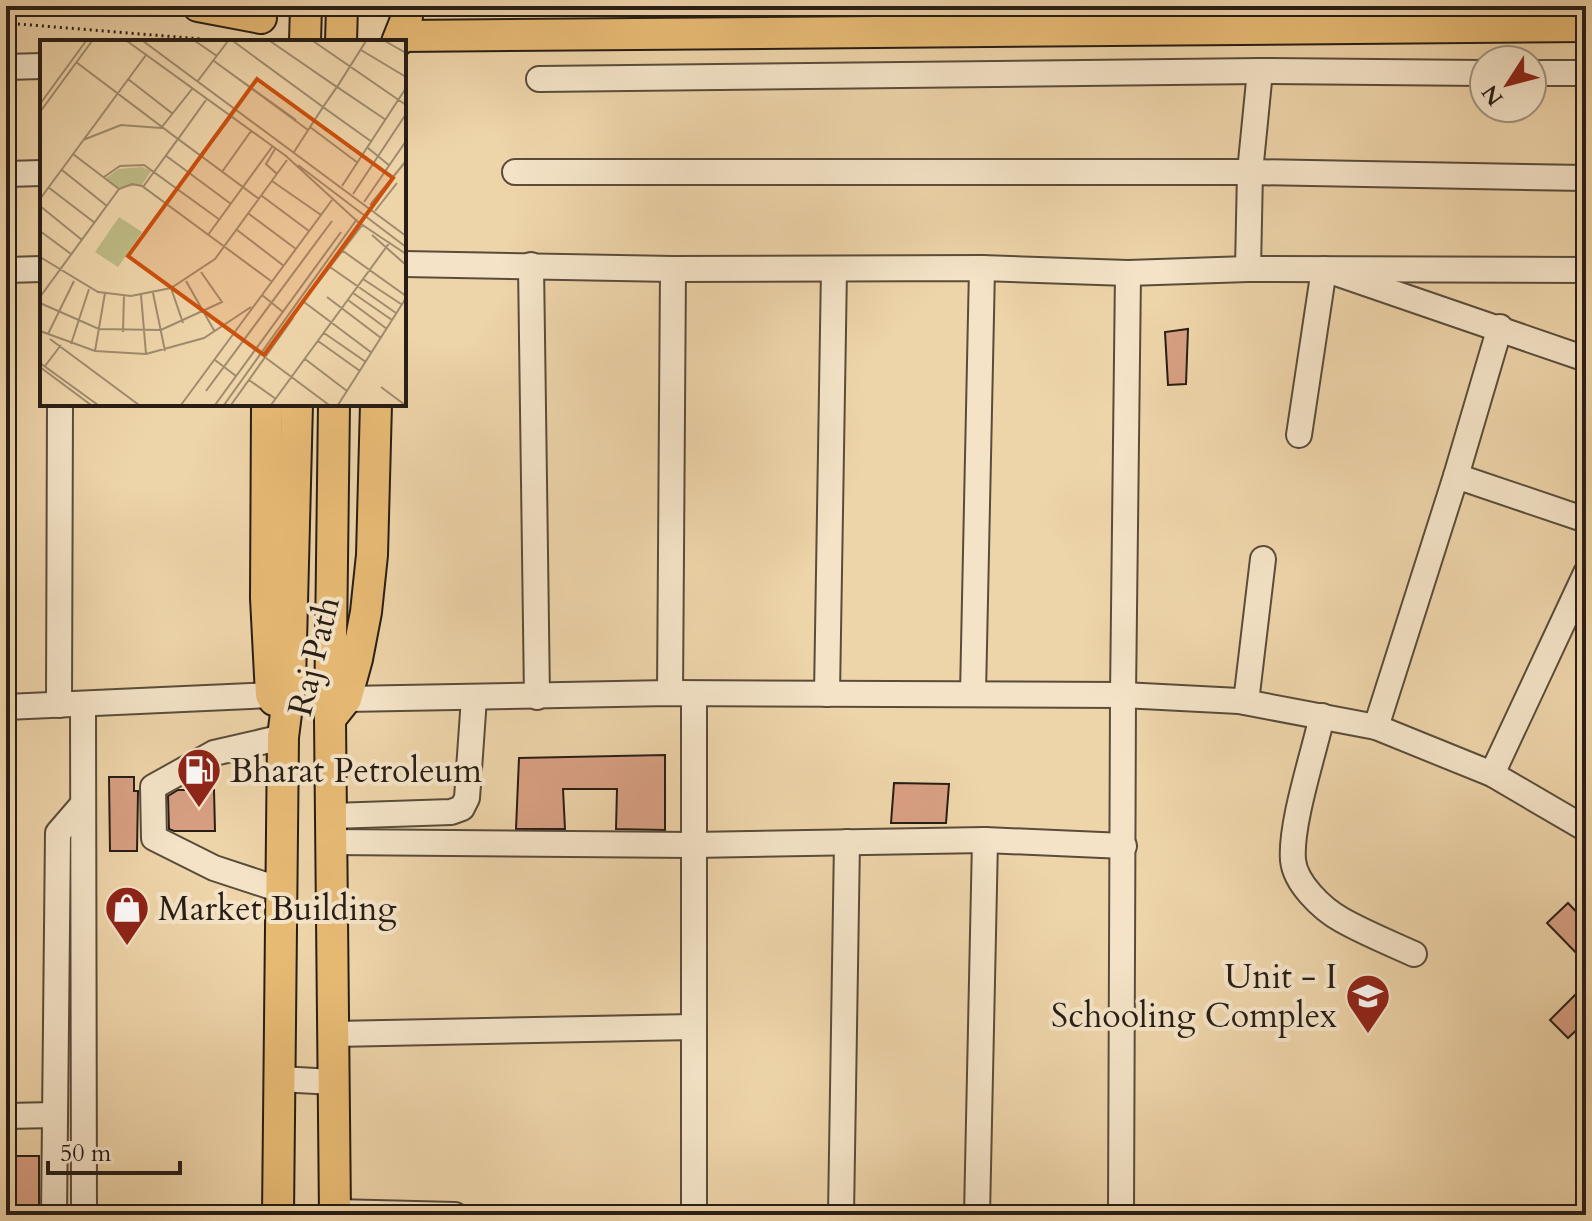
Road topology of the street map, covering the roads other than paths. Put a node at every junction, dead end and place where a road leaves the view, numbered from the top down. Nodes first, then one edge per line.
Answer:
1 (198, 6) edge
2 (306, 6) edge
3 (342, 6) edge
4 (407, 6) edge
5 (263, 22) edge
6 (1586, 26) edge
7 (589, 34) junction
8 (399, 39) edge
9 (305, 40) edge
10 (341, 40) edge
11 (40, 66) edge
12 (6, 67) edge
13 (1260, 71) junction
14 (1468, 73) edge
15 (1548, 73) edge
16 (1586, 73) edge
17 (589, 77) junction
18 (539, 79) dead end
19 (515, 172) dead end
20 (1250, 172) junction
21 (40, 173) edge
22 (6, 174) edge
23 (1586, 178) edge
24 (406, 264) edge
25 (531, 265) junction
26 (982, 268) junction
27 (40, 269) edge
28 (673, 269) junction
29 (834, 269) junction
30 (1248, 269) junction
31 (1324, 269) junction
32 (6, 270) edge
33 (1586, 270) edge
34 (1128, 273) junction
35 (1500, 327) junction
36 (1586, 359) edge
37 (60, 406) edge
38 (267, 406) edge
39 (297, 406) edge
40 (334, 406) edge
41 (376, 406) edge
42 (1299, 435) dead end
43 (1456, 476) junction
44 (1586, 520) edge
45 (1263, 559) dead end
46 (1586, 573) edge
47 (670, 693) junction
48 (694, 694) junction
49 (827, 694) junction
50 (973, 694) junction
51 (271, 695) junction
52 (1123, 695) junction
53 (537, 697) junction
54 (474, 698) junction
55 (1246, 702) junction
56 (71, 704) junction
57 (6, 707) edge
58 (338, 709) junction
59 (1322, 716) junction
60 (1376, 727) junction
61 (284, 730) junction
62 (1492, 774) junction
63 (83, 804) junction
64 (332, 829) junction
65 (1586, 829) edge
66 (985, 840) junction
67 (847, 842) junction
68 (693, 845) junction
69 (1124, 846) junction
70 (281, 890) junction
71 (1414, 954) dead end
72 (694, 1027) junction
73 (334, 1034) junction
74 (279, 1079) junction
75 (334, 1082) junction
76 (55, 1115) junction
77 (6, 1116) edge
78 (335, 1214) edge
79 (54, 1215) edge
80 (84, 1215) edge
81 (278, 1215) edge
82 (455, 1215) edge
83 (694, 1215) edge
84 (841, 1215) edge
85 (977, 1215) edge
86 (1121, 1215) edge

1 - 5 main road
2 - 9 main road
3 - 10 main road
4 - 8 main road
6 - 7 main road
7 - 8 main road
7 - 17 street
11 - 12 street
13 - 14 street
13 - 17 street
13 - 20 street
15 - 16 street
17 - 18 street
19 - 20 street
20 - 23 street
20 - 30 street
21 - 22 street
24 - 25 street
25 - 28 street
25 - 53 street
26 - 29 street
26 - 34 street
26 - 50 street
27 - 32 street
28 - 29 street
28 - 47 street
29 - 49 street
30 - 31 street
30 - 34 street
31 - 33 street
31 - 35 street
31 - 42 street
34 - 52 street
35 - 36 street
35 - 43 street
37 - 56 street
38 - 51 main road, Raj Path
39 - 61 main road
40 - 58 main road
41 - 58 main road, Raj Path
43 - 44 street
43 - 60 street
45 - 55 street
46 - 62 street
47 - 48 street
47 - 53 street
48 - 49 street
48 - 68 street
49 - 50 street
50 - 52 street
51 - 56 street
51 - 61 main road, Raj Path
52 - 55 street
52 - 69 street
53 - 54 street
54 - 58 street
54 - 64 street
55 - 59 street
56 - 57 street
56 - 63 street
58 - 64 main road, Raj Path
59 - 60 street
59 - 71 street
60 - 62 street
61 - 70 main road, Raj Path
61 - 70 street
62 - 65 street
63 - 76 street
63 - 80 street
64 - 68 street
64 - 73 main road, Raj Path
66 - 67 street
66 - 69 street
66 - 85 street
67 - 68 street
67 - 84 street
68 - 72 street
69 - 86 street
70 - 74 main road, Raj Path
72 - 73 street
72 - 83 street
73 - 75 main road, Raj Path
74 - 75 street
74 - 81 main road, Raj Path
75 - 78 main road, Raj Path
76 - 77 street
76 - 79 street
78 - 82 street

